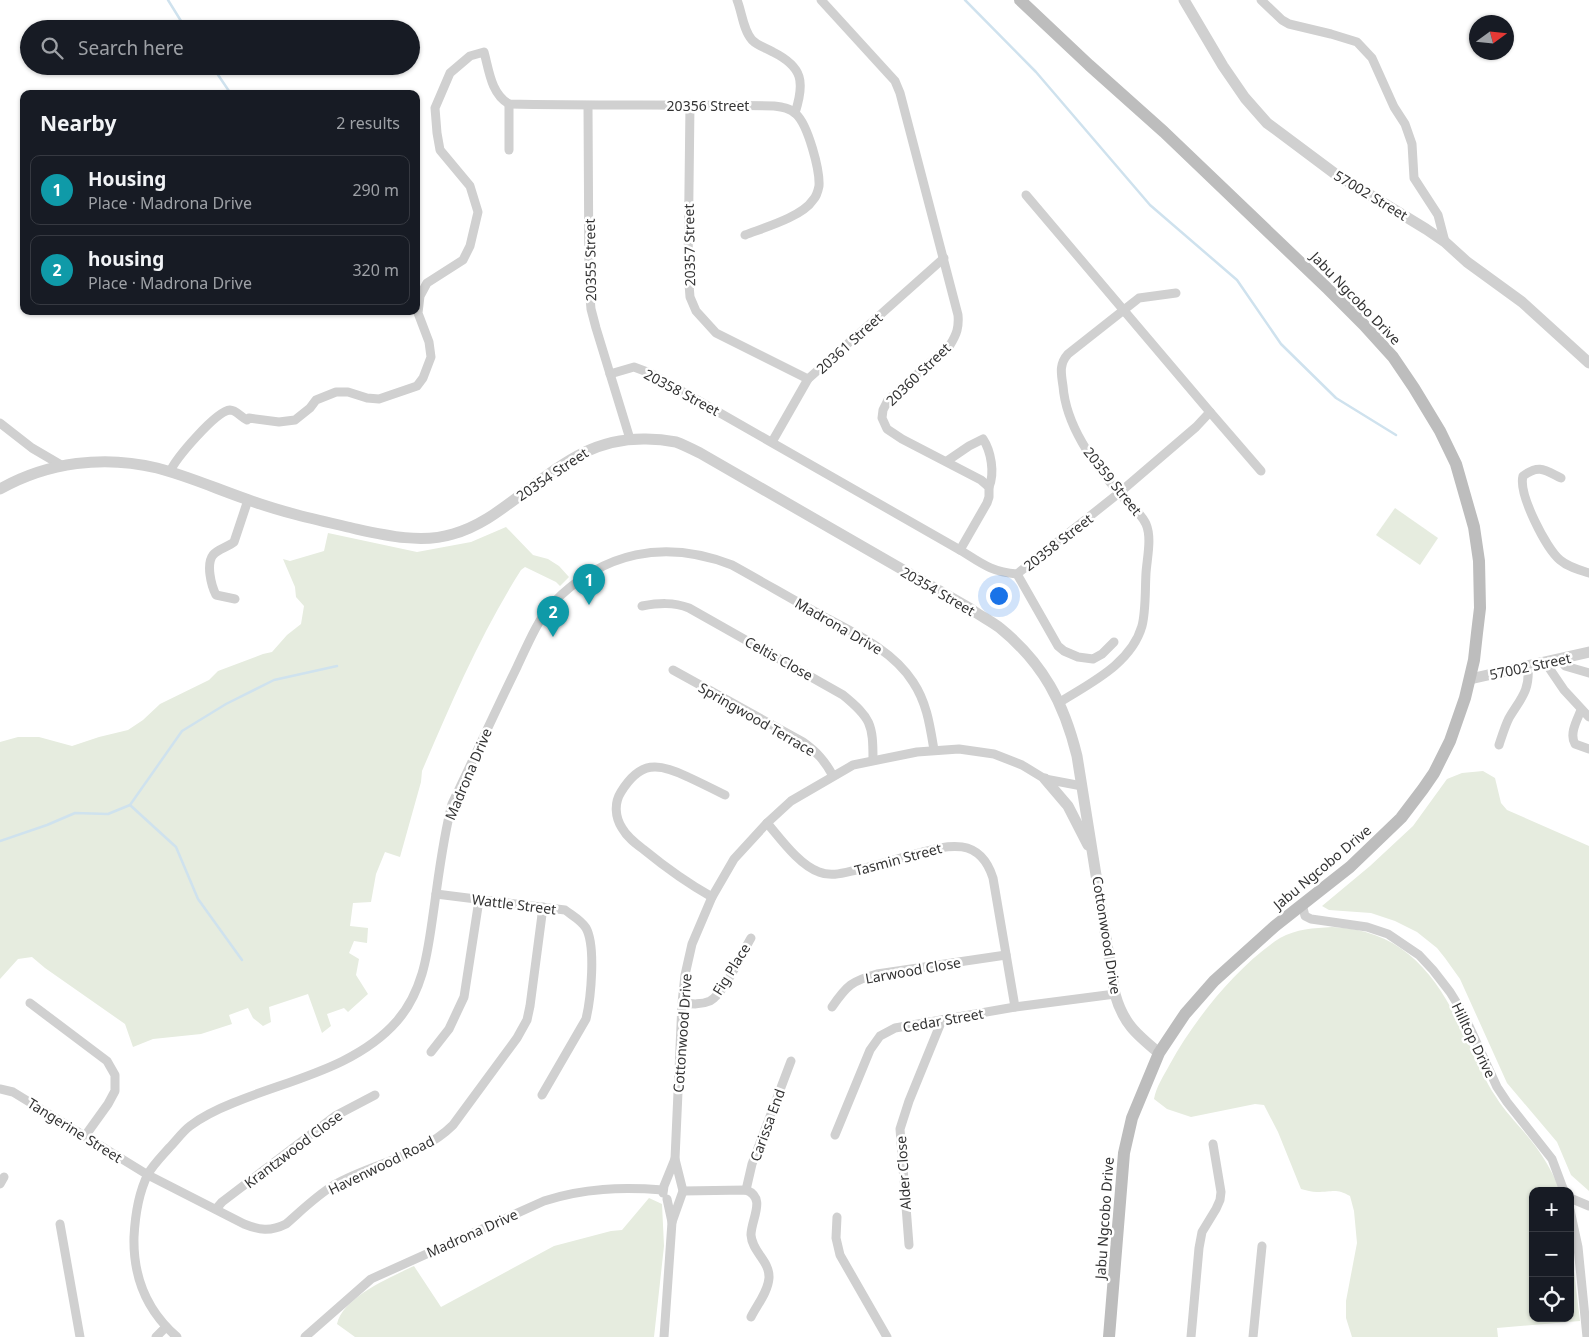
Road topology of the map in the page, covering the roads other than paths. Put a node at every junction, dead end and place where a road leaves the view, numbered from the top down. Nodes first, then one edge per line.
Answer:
1 (737, 0) edge
2 (821, 0) edge
3 (1020, 0) edge
4 (1184, 0) edge
5 (1263, 1) edge
6 (509, 104) junction
7 (690, 104) junction
8 (588, 106) junction
9 (795, 112) junction
10 (509, 150) dead end
11 (1026, 195) dead end
12 (745, 235) dead end
13 (1445, 242) junction
14 (944, 258) junction
15 (1176, 293) dead end
16 (420, 296) edge
17 (1123, 309) junction
18 (419, 315) edge
19 (1589, 363) edge
20 (610, 374) junction
21 (808, 379) junction
22 (1210, 412) junction
23 (0, 423) edge
24 (630, 438) junction
25 (772, 442) junction
26 (947, 461) junction
27 (61, 465) junction
28 (1262, 471) dead end
29 (170, 472) junction
30 (1561, 478) dead end
31 (989, 487) junction
32 (0, 488) edge
33 (1119, 493) junction
34 (248, 500) junction
35 (960, 550) junction
36 (1589, 573) edge
37 (1017, 574) junction
38 (235, 598) dead end
39 (642, 606) dead end
40 (1114, 642) dead end
41 (1589, 652) edge
42 (1560, 660) junction
43 (1546, 662) junction
44 (1528, 666) junction
45 (673, 670) dead end
46 (1589, 674) edge
47 (1470, 679) junction
48 (1060, 702) junction
49 (1581, 710) junction
50 (1589, 717) edge
51 (1499, 745) dead end
52 (1589, 749) edge
53 (934, 750) junction
54 (873, 760) junction
55 (833, 776) junction
56 (1045, 779) junction
57 (1082, 786) junction
58 (726, 795) dead end
59 (767, 823) junction
60 (1095, 861) junction
61 (436, 894) junction
62 (712, 897) junction
63 (480, 900) junction
64 (1302, 904) junction
65 (543, 907) junction
66 (751, 938) dead end
67 (1006, 955) junction
68 (1115, 994) junction
69 (30, 1003) dead end
70 (682, 1003) junction
71 (832, 1007) dead end
72 (1015, 1007) junction
73 (942, 1020) junction
74 (431, 1052) dead end
75 (1159, 1053) junction
76 (791, 1061) dead end
77 (0, 1089) edge
78 (375, 1095) dead end
79 (542, 1095) dead end
80 (835, 1135) dead end
81 (85, 1136) junction
82 (1212, 1144) dead end
83 (675, 1158) junction
84 (148, 1175) junction
85 (664, 1186) junction
86 (1562, 1187) edge
87 (746, 1190) junction
88 (681, 1191) junction
89 (667, 1198) junction
90 (1574, 1200) edge
91 (1589, 1206) edge
92 (216, 1209) junction
93 (837, 1217) dead end
94 (672, 1222) junction
95 (60, 1224) dead end
96 (1574, 1228) edge
97 (909, 1245) dead end
98 (1262, 1246) dead end
99 (751, 1317) dead end
100 (166, 1328) junction
101 (80, 1337) edge
102 (156, 1337) edge
103 (177, 1337) edge
104 (306, 1337) edge
105 (664, 1337) edge
106 (887, 1337) edge
107 (1109, 1337) edge
108 (1191, 1337) edge
109 (1253, 1337) edge
110 (1587, 1337) edge

1 - 9 street
2 - 14 street, 20360 Street
3 - 47 main road, Jabu Ngcobo Drive
4 - 13 street, 57002 Street
5 - 13 street
6 - 8 street, 20356 Street
6 - 10 street
6 - 16 street
7 - 8 street, 20356 Street
7 - 9 street, 20356 Street
7 - 21 street, 20357 Street
8 - 20 street, 20355 Street
9 - 12 street
11 - 17 street
13 - 19 street, 57002 Street
14 - 21 street, 20361 Street
14 - 26 street, 20360 Street
15 - 17 street, 20359 Street
17 - 22 street
17 - 33 street, 20359 Street
18 - 29 street
20 - 24 street, 20355 Street
20 - 25 street, 20358 Street
21 - 25 street, 20361 Street
22 - 28 street
22 - 33 street, 20358 Street
23 - 27 street
24 - 34 street, 20354 Street
24 - 48 street, 20354 Street
25 - 35 street, 20358 Street
26 - 31 street, 20360 Street
26 - 31 street
27 - 29 street, 20354 Street
27 - 32 street, 20354 Street
29 - 34 street, 20354 Street
30 - 36 street
31 - 35 street
33 - 37 street, 20358 Street
33 - 48 street, 20359 Street
34 - 38 street
35 - 37 street, 20358 Street
37 - 40 street
39 - 54 street, Celtis Close
41 - 42 street, 57002 Street
42 - 43 street, 57002 Street
42 - 46 street
43 - 44 street, 57002 Street
43 - 49 street
44 - 47 street, 57002 Street
44 - 51 street
45 - 55 street, Springwood Terrace
47 - 64 main road, Jabu Ngcobo Drive
48 - 57 street, 20354 Street
49 - 50 street
49 - 52 street
53 - 54 street, Cottonwood Drive
53 - 56 street, Cottonwood Drive
53 - 61 street, Madrona Drive
54 - 55 street, Cottonwood Drive
55 - 59 street, Cottonwood Drive
56 - 57 street, Cottonwood Drive
56 - 60 street
57 - 60 street, 20354 Street
58 - 62 street
59 - 62 street, Cottonwood Drive
59 - 67 street, Tasmin Street
60 - 68 street, Cottonwood Drive
61 - 63 street, Wattle Street
61 - 84 street, Madrona Drive
62 - 70 street, Cottonwood Drive
63 - 65 street, Wattle Street
63 - 74 street
64 - 75 main road, Jabu Ngcobo Drive
64 - 86 street, Hilltop Drive
65 - 79 street, Wattle Street
65 - 92 street, Havenwood Road
66 - 70 street, Fig Place
67 - 71 street, Larwood Close
67 - 72 street, Tasmin Street
68 - 72 street, Cedar Street
68 - 75 street, Cottonwood Drive
69 - 81 street
70 - 83 street, Cottonwood Drive
72 - 73 street, Cedar Street
73 - 80 street, Cedar Street
73 - 97 street, Alder Close
75 - 107 main road, Jabu Ngcobo Drive
76 - 87 street, Carissa End
77 - 81 street, Tangerine Street
78 - 92 street, Krantzwood Close
81 - 84 street, Tangerine Street
82 - 108 street
83 - 85 street, Cottonwood Drive
83 - 88 street, Cottonwood Drive
84 - 92 street, Havenwood Road
84 - 100 street, Madrona Drive
85 - 88 street
85 - 89 street
85 - 104 street, Madrona Drive
87 - 88 street
87 - 99 street
88 - 89 street
88 - 94 street, Cottonwood Drive
89 - 94 street, Cottonwood Drive
90 - 91 street
93 - 106 street
94 - 105 street, Cottonwood Drive
95 - 101 street
96 - 110 street
98 - 109 street
100 - 102 street
100 - 103 street, Madrona Drive

